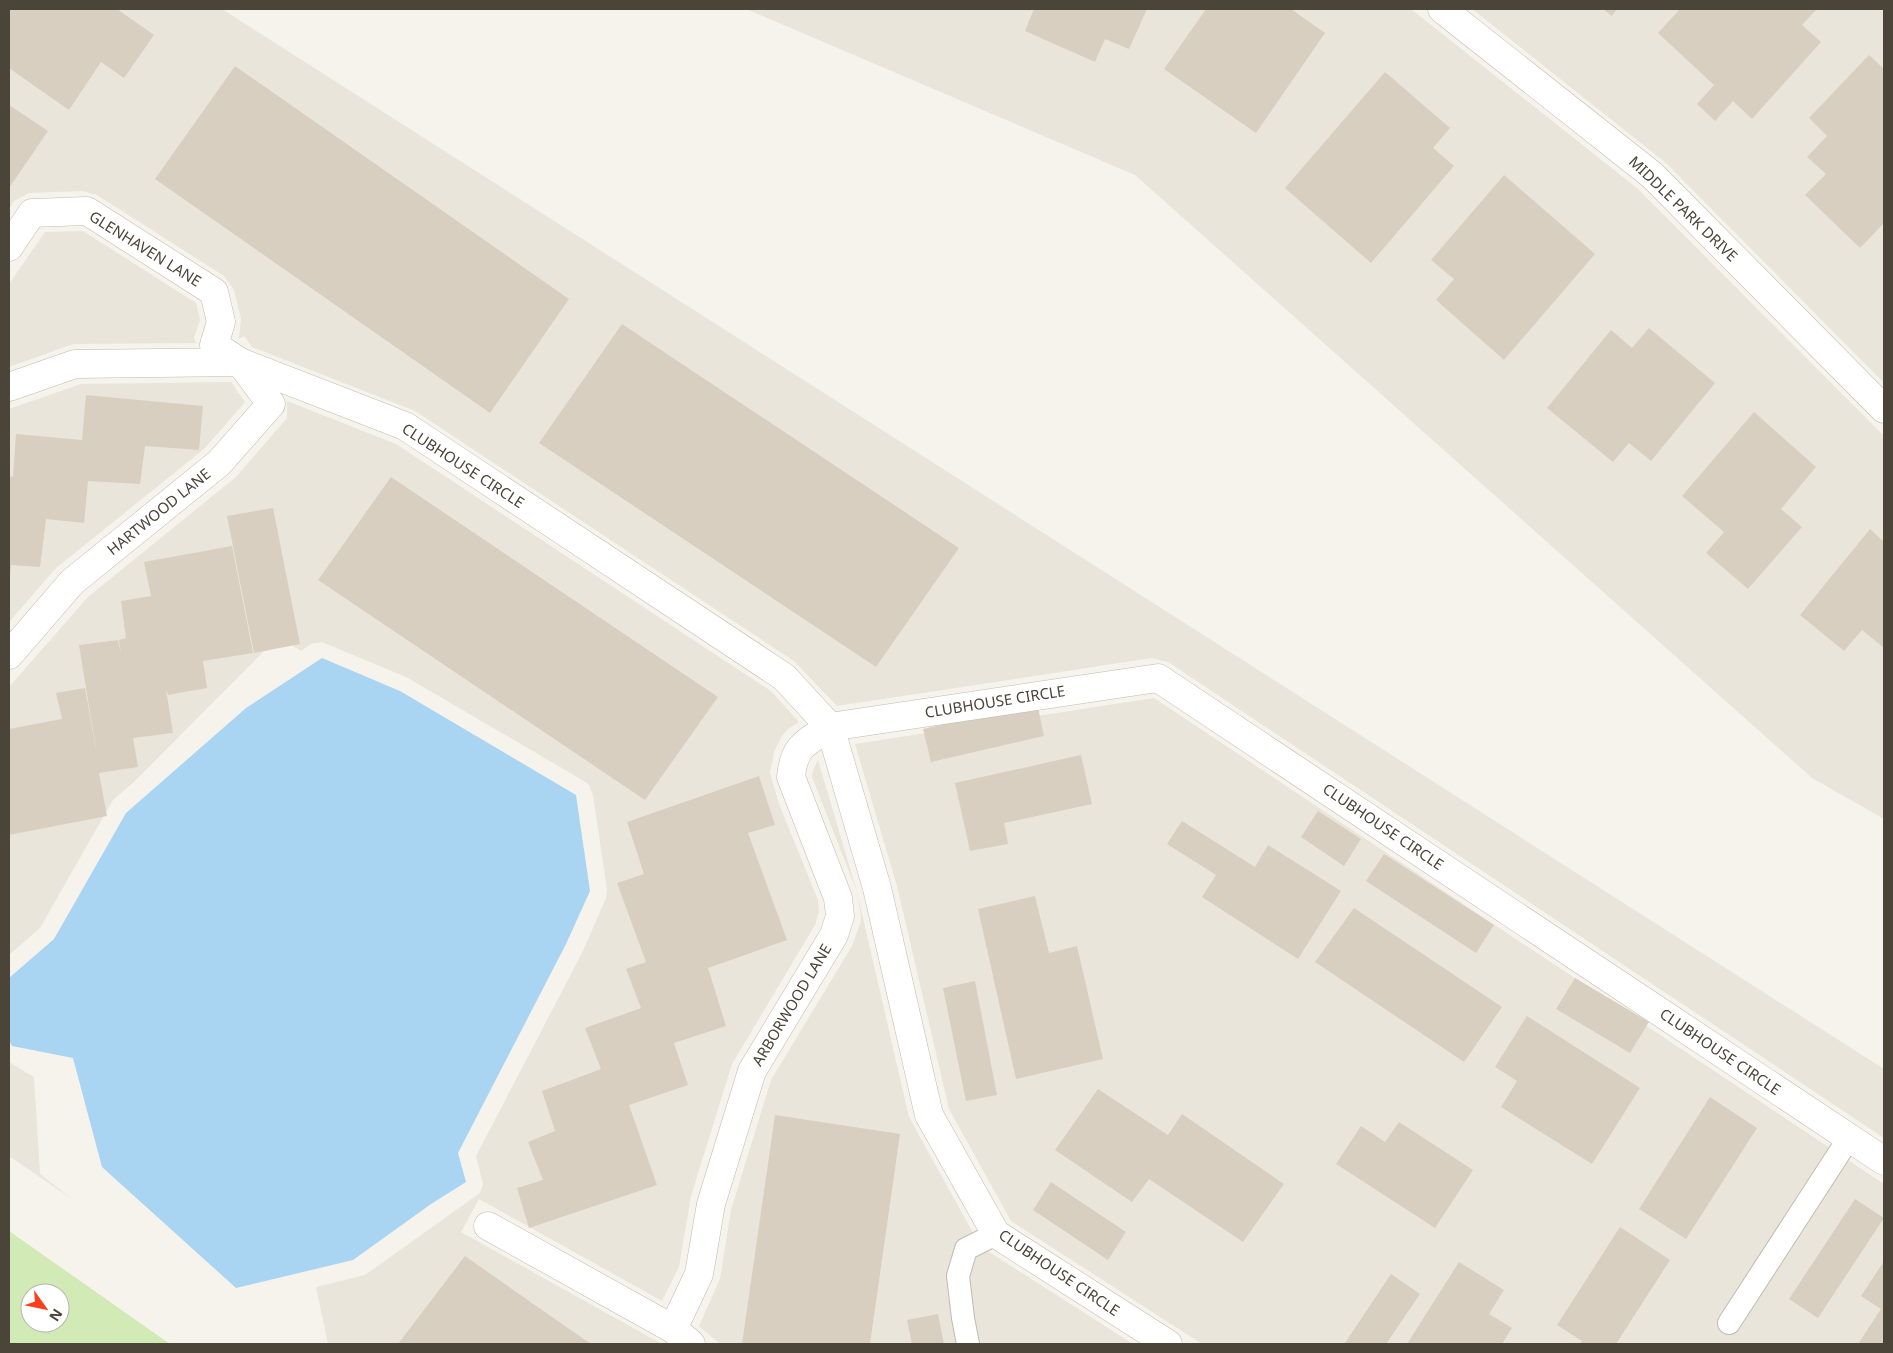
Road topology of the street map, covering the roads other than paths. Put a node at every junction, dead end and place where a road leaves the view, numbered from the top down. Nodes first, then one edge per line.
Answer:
1 (1442, 9) edge
2 (9, 247) edge
3 (240, 362) junction
4 (9, 387) edge
5 (1884, 409) edge
6 (9, 655) edge
7 (830, 727) junction
8 (1849, 1138) junction
9 (1884, 1161) edge
10 (488, 1226) dead end
11 (996, 1234) junction
12 (1729, 1323) dead end
13 (682, 1337) edge
14 (968, 1344) edge
15 (1168, 1344) edge

1 - 5 street, MIDDLE PARK DRIVE
2 - 3 street, GLENHAVEN LANE
3 - 4 street, CLUBHOUSE CIRCLE
3 - 6 street, HARTWOOD LANE
3 - 7 street, CLUBHOUSE CIRCLE
7 - 8 street, CLUBHOUSE CIRCLE
7 - 11 street, CLUBHOUSE CIRCLE
7 - 13 street, ARBORWOOD LANE
8 - 9 street, CLUBHOUSE CIRCLE
8 - 12 lane
10 - 13 street, ARBORWOOD LANE
11 - 14 lane
11 - 15 street, CLUBHOUSE CIRCLE

